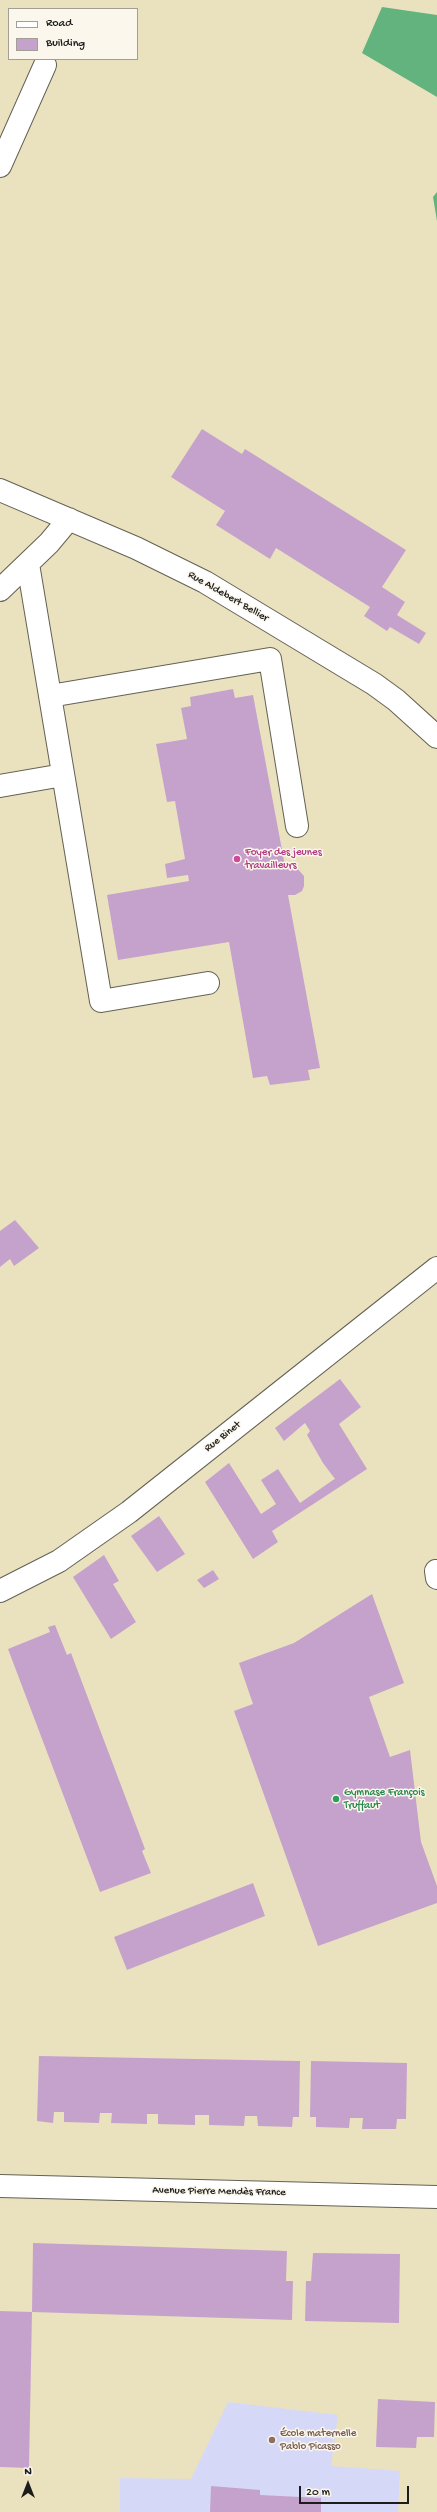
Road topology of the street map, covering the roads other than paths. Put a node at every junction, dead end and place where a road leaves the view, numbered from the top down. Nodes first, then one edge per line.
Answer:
1 (45, 65) dead end
2 (0, 166) edge
3 (0, 490) edge
4 (69, 519) junction
5 (28, 564) junction
6 (0, 590) edge
7 (50, 696) junction
8 (437, 737) edge
9 (63, 775) junction
10 (0, 786) edge
11 (297, 826) dead end
12 (208, 983) dead end
13 (437, 1268) edge
14 (0, 1591) edge
15 (0, 2186) edge
16 (437, 2197) edge

1 - 2 street
3 - 4 street, Rue Aldebert Bellier
4 - 5 street
4 - 8 street, Rue Aldebert Bellier
5 - 6 street
5 - 7 street
7 - 9 street
7 - 11 street
9 - 10 street
9 - 12 street
13 - 14 street, Rue Binet
15 - 16 street, Avenue Pierre Mendès France

